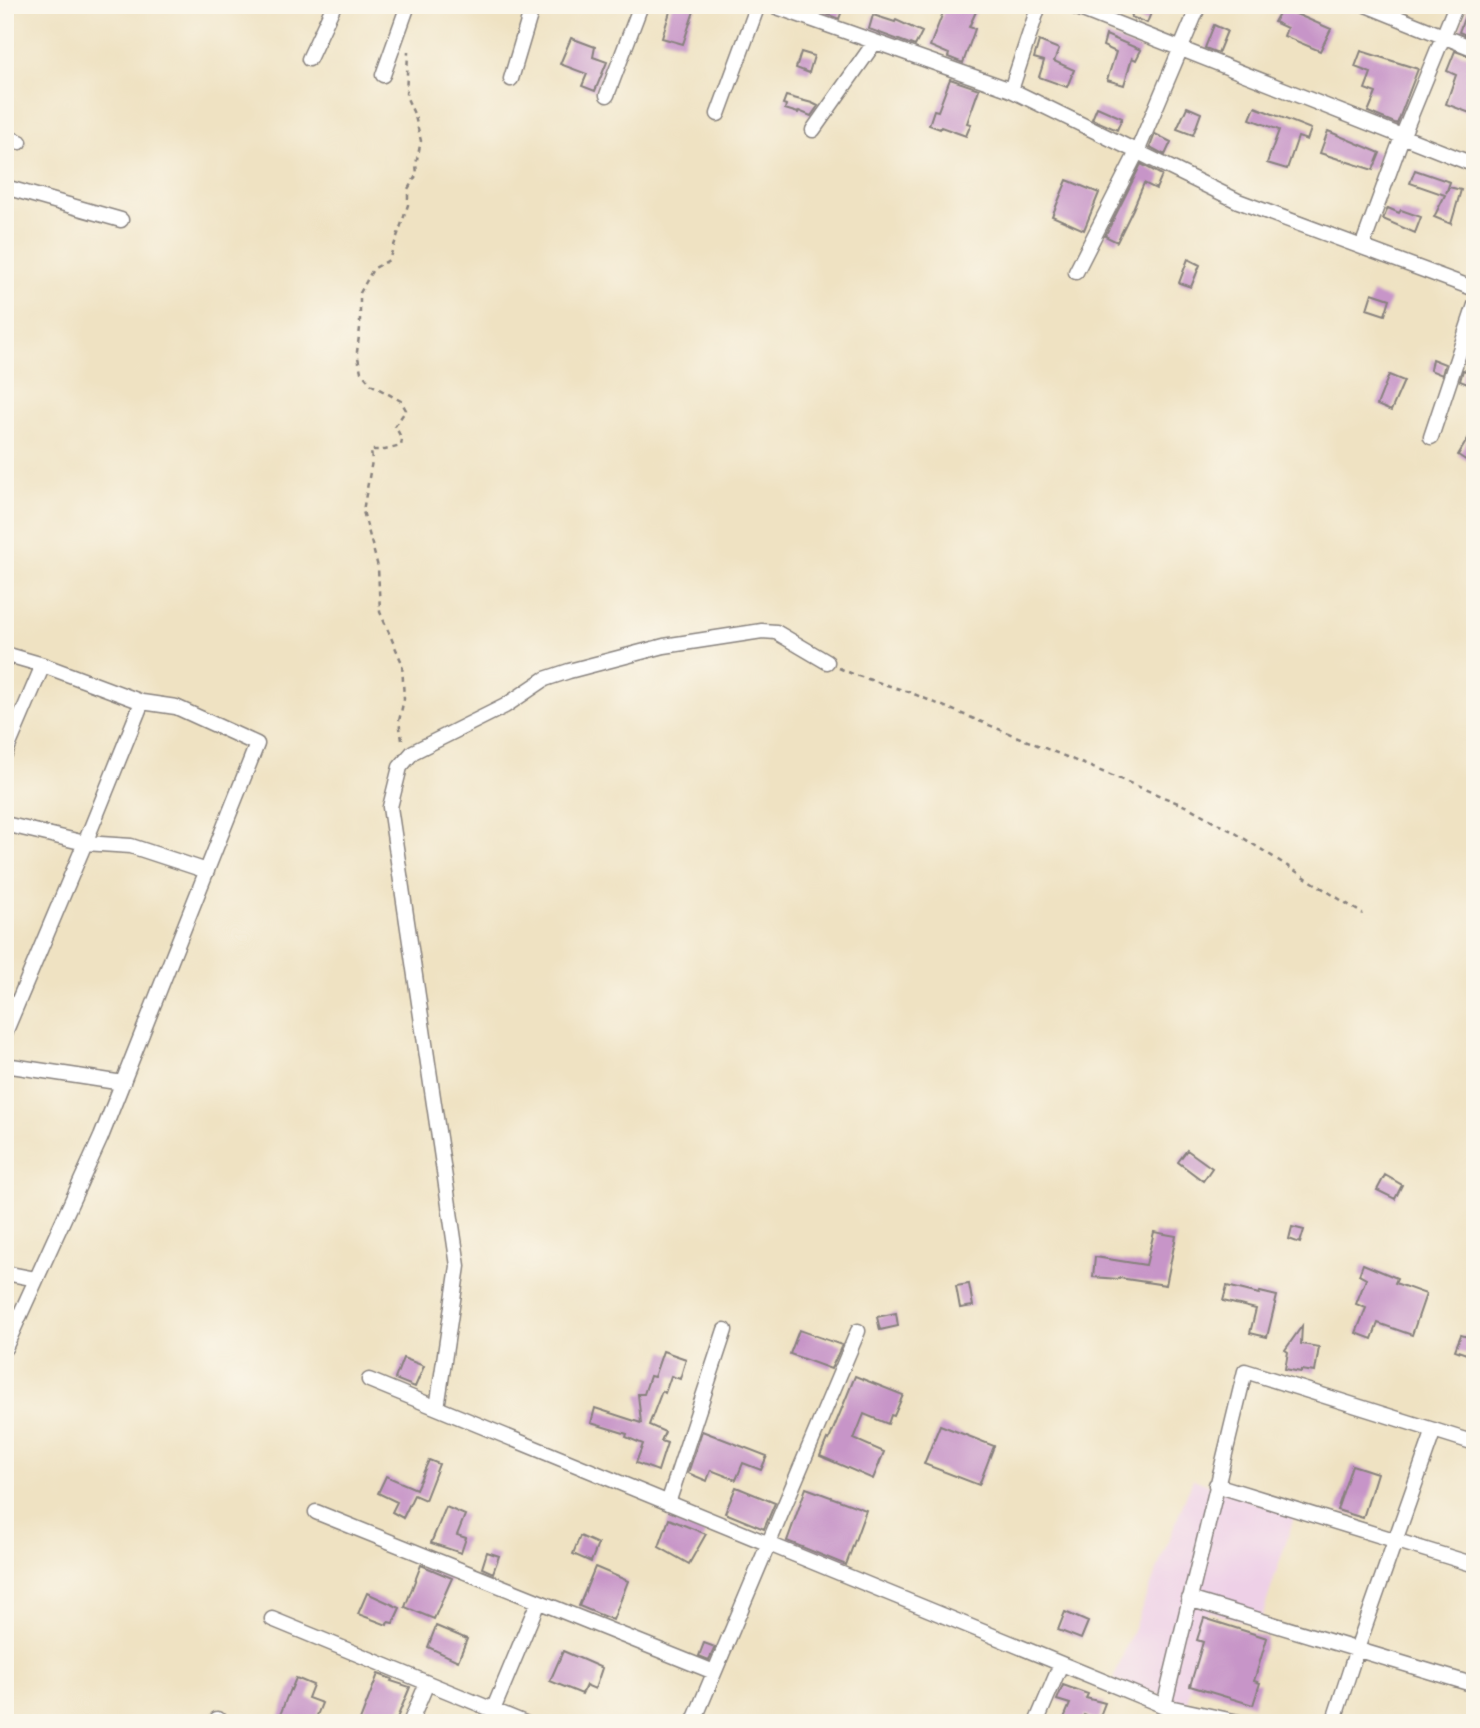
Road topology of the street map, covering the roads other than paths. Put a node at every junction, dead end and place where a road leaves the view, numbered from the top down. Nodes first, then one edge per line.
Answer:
1 (334, 5) edge
2 (408, 5) edge
3 (533, 5) edge
4 (641, 5) edge
5 (758, 5) edge
6 (771, 5) edge
7 (1039, 5) edge
8 (1070, 5) edge
9 (1199, 5) edge
10 (1366, 5) edge
11 (1456, 5) edge
12 (1444, 37) junction
13 (875, 42) junction
14 (1181, 49) junction
15 (1475, 49) edge
16 (309, 59) dead end
17 (383, 75) dead end
18 (511, 79) dead end
19 (1011, 90) junction
20 (607, 95) dead end
21 (718, 114) dead end
22 (813, 131) dead end
23 (1402, 137) junction
24 (1137, 152) junction
25 (1475, 165) edge
26 (5, 187) edge
27 (121, 220) dead end
28 (1362, 247) junction
29 (1076, 272) dead end
30 (1475, 289) edge
31 (1475, 305) edge
32 (1431, 437) dead end
33 (5, 653) edge
34 (827, 662) road end
35 (43, 665) junction
36 (142, 702) junction
37 (5, 754) edge
38 (5, 824) edge
39 (85, 843) junction
40 (207, 871) junction
41 (5, 1033) edge
42 (5, 1065) edge
43 (123, 1083) junction
44 (5, 1273) edge
45 (36, 1279) junction
46 (725, 1330) dead end
47 (858, 1331) dead end
48 (5, 1348) edge
49 (369, 1380) dead end
50 (437, 1408) junction
51 (1434, 1430) junction
52 (1475, 1443) edge
53 (1216, 1485) junction
54 (668, 1503) junction
55 (316, 1512) dead end
56 (1395, 1541) junction
57 (768, 1544) junction
58 (1475, 1565) edge
59 (1189, 1599) junction
60 (538, 1602) junction
61 (272, 1619) dead end
62 (1357, 1649) junction
63 (1061, 1664) junction
64 (714, 1672) junction
65 (427, 1683) junction
66 (1475, 1685) edge
67 (1168, 1707) junction
68 (493, 1710) junction
69 (410, 1723) edge
70 (525, 1723) edge
71 (693, 1723) edge
72 (1036, 1723) edge
73 (1165, 1723) edge
74 (1243, 1723) edge
75 (1333, 1723) edge

1 - 16 street
2 - 17 street
3 - 18 street
4 - 20 street
5 - 21 street
6 - 13 street
7 - 19 street
8 - 14 street
9 - 14 street
10 - 12 street
11 - 12 street
12 - 15 street
12 - 23 street
13 - 19 street
13 - 22 street
14 - 23 street
14 - 24 street
19 - 24 street
23 - 25 street
23 - 28 street
24 - 28 street
24 - 29 street
26 - 27 street
28 - 30 street
31 - 32 street
33 - 35 street
34 - 50 street
35 - 36 street
35 - 37 street
36 - 39 street
36 - 40 street
38 - 39 street
39 - 40 street
39 - 41 street
40 - 43 street
42 - 43 street
43 - 45 street
44 - 45 street
45 - 48 street
46 - 54 street
47 - 57 street
49 - 50 street
50 - 54 street
51 - 52 street
51 - 53 street
51 - 56 street
53 - 56 street
53 - 59 street
54 - 57 street
55 - 60 street
56 - 58 street
56 - 62 street
57 - 63 street
57 - 64 street
59 - 62 street
59 - 67 street
60 - 64 street
60 - 68 street
61 - 65 street
62 - 66 street
62 - 75 street
63 - 67 street
63 - 72 street
64 - 71 street
65 - 68 street
65 - 69 street
67 - 73 street
67 - 74 street
68 - 70 street

